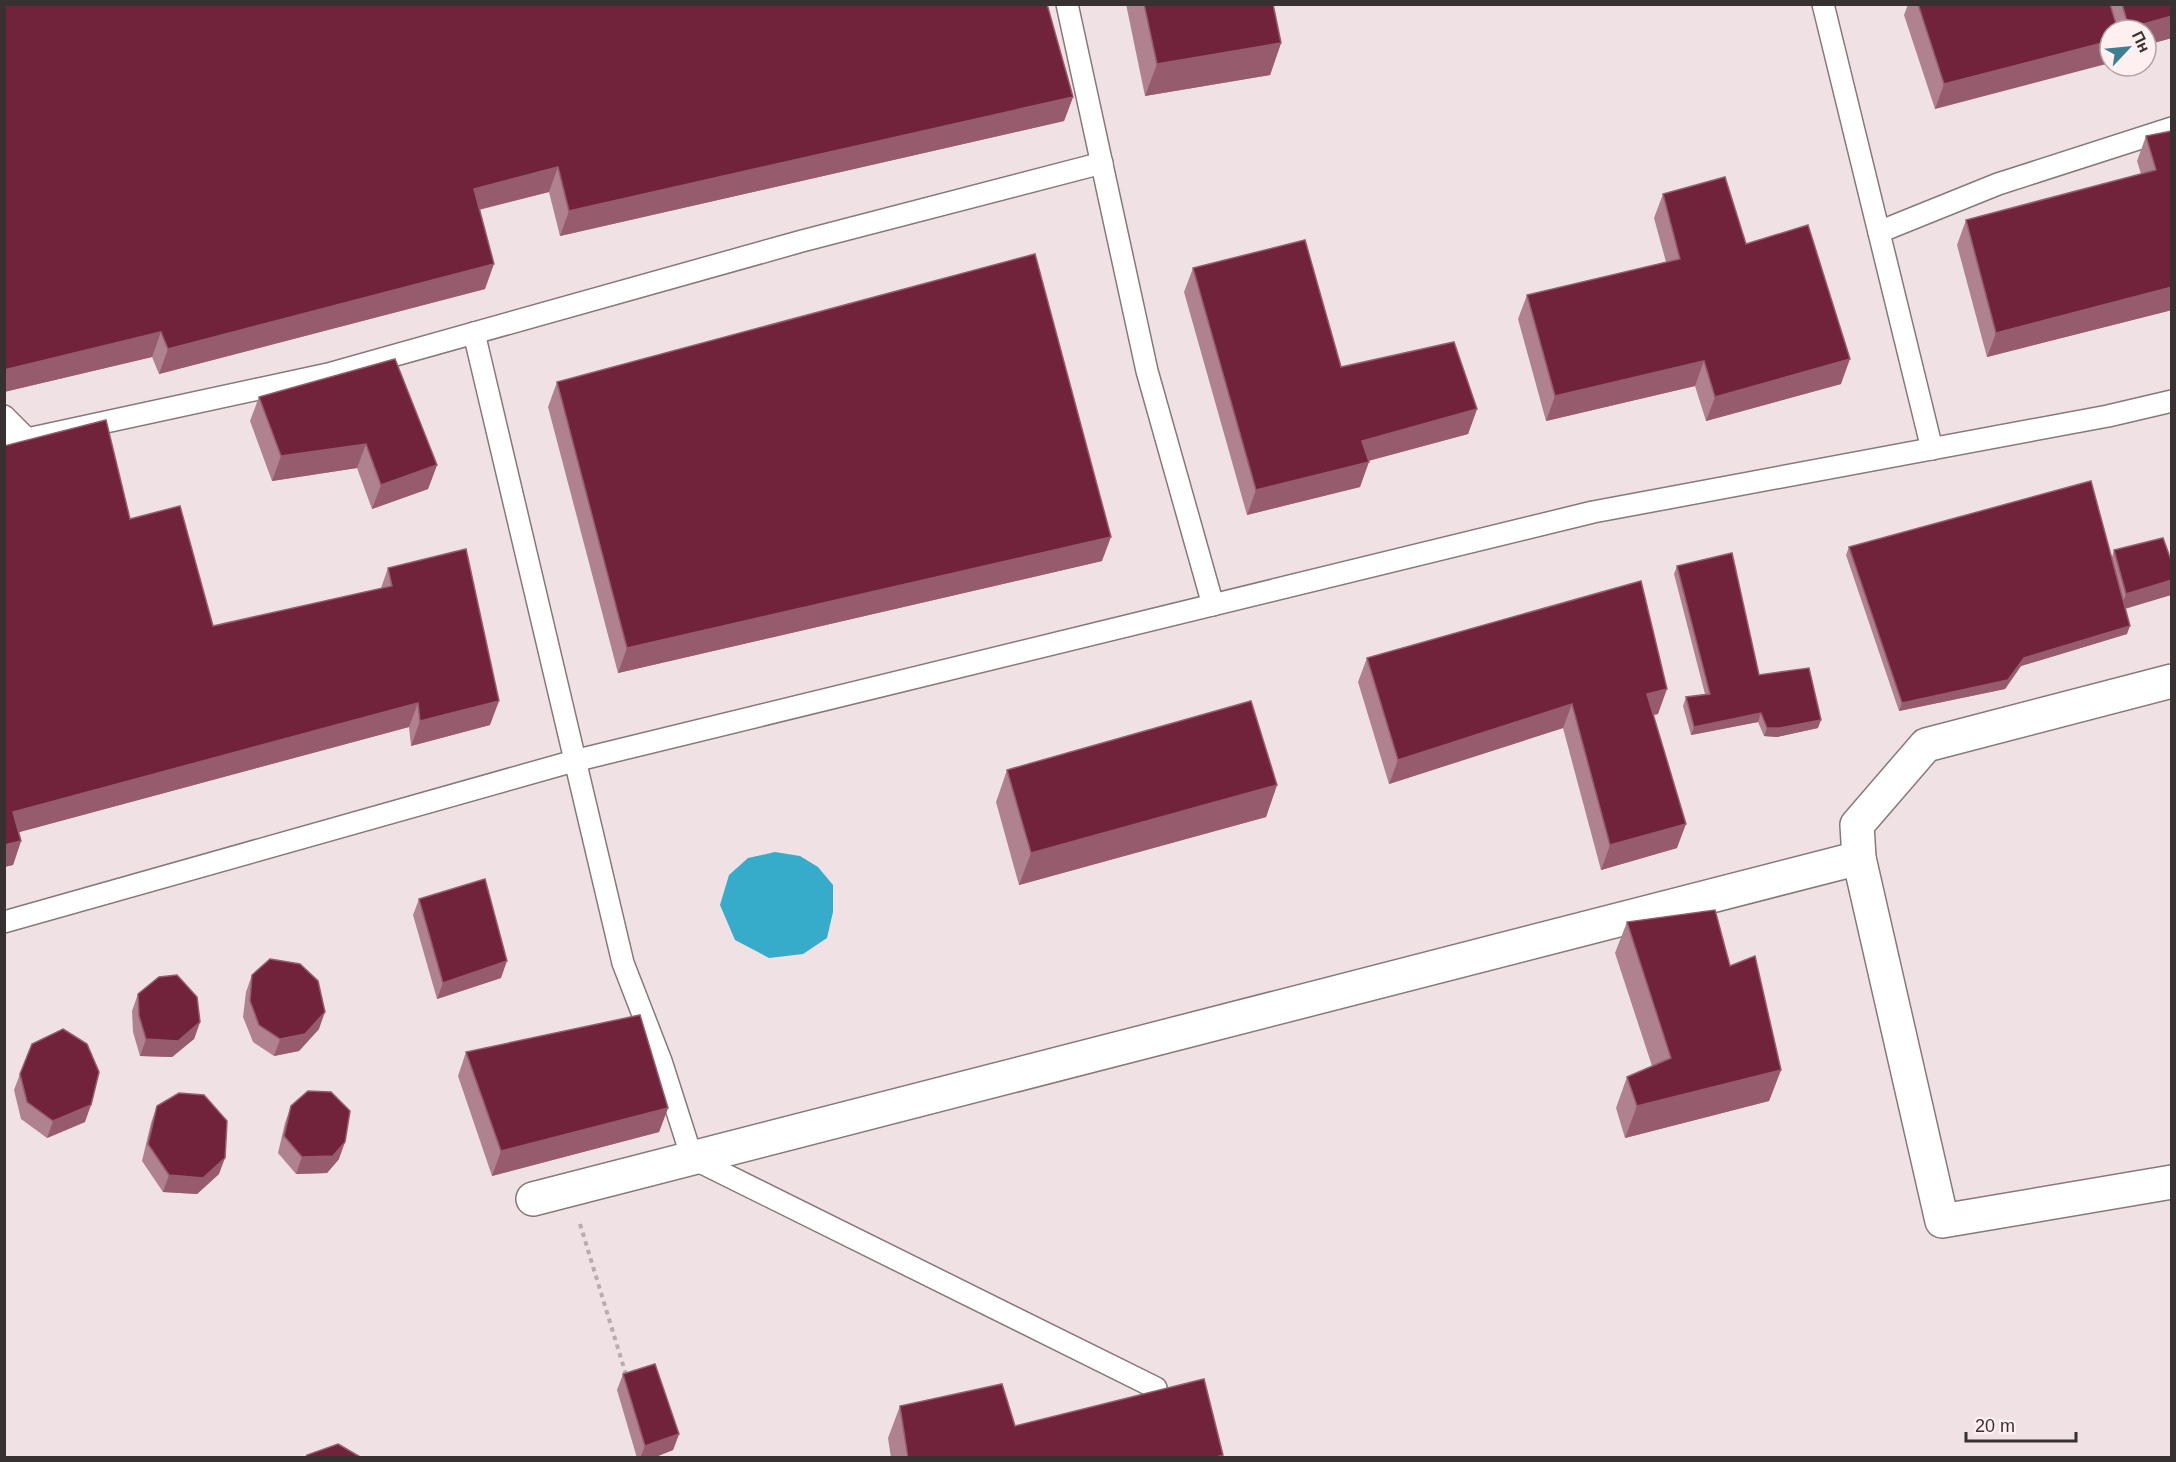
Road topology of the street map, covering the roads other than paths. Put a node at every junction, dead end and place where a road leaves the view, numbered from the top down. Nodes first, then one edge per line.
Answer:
1 (1067, 4) edge
2 (1823, 4) edge
3 (2172, 128) edge
4 (1102, 163) junction
5 (1879, 232) junction
6 (474, 333) junction
7 (2172, 401) edge
8 (4, 416) edge
9 (26, 437) junction
10 (4, 444) edge
11 (1932, 448) junction
12 (1213, 605) junction
13 (2172, 681) edge
14 (574, 761) junction
15 (1859, 858) junction
16 (4, 922) edge
17 (692, 1158) junction
18 (2172, 1182) edge
19 (533, 1199) dead end
20 (1156, 1388) edge

1 - 4 lane
2 - 5 lane
3 - 5 lane
4 - 6 lane
4 - 12 lane
5 - 11 lane
6 - 9 lane
6 - 14 lane
7 - 11 lane
8 - 9 lane
9 - 10 lane
11 - 12 lane
12 - 14 lane
13 - 15 street
14 - 16 lane
14 - 17 lane
15 - 17 street
15 - 18 street
17 - 19 street
17 - 20 lane

